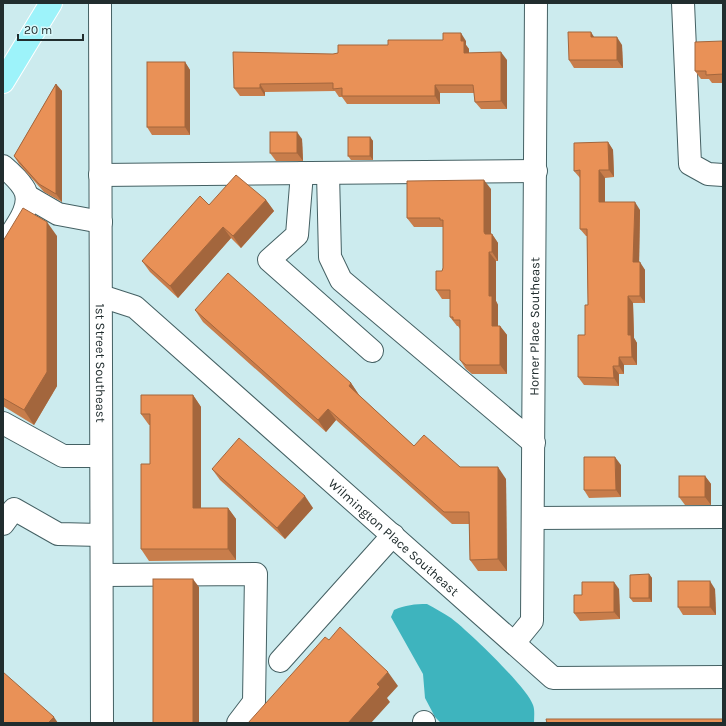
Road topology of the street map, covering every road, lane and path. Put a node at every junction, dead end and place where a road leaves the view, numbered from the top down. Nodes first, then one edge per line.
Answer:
1 (51, 3) edge
2 (100, 3) edge
3 (536, 3) edge
4 (682, 3) edge
5 (3, 82) edge
6 (3, 166) edge
7 (536, 171) junction
8 (328, 173) junction
9 (302, 174) junction
10 (100, 175) junction
11 (723, 175) edge
12 (27, 196) junction
13 (101, 222) junction
14 (3, 246) edge
15 (101, 296) junction
16 (372, 351) dead end
17 (3, 424) edge
18 (534, 443) junction
19 (101, 456) junction
20 (723, 517) edge
21 (534, 518) junction
22 (3, 524) edge
23 (101, 535) junction
24 (393, 535) junction
25 (102, 575) junction
26 (514, 643) junction
27 (280, 662) dead end
28 (723, 677) edge
29 (102, 723) edge
30 (238, 723) edge

1 - 5 main road
2 - 10 street, 1st Street Southeast
3 - 7 street, Horner Place Southeast
4 - 11 street
6 - 12 street
7 - 8 street
7 - 18 street, Horner Place Southeast
8 - 9 street
8 - 18 street
9 - 10 street
9 - 16 street
10 - 13 street, 1st Street Southeast
12 - 13 street
12 - 14 street
13 - 15 street, 1st Street Southeast
15 - 19 street, 1st Street Southeast
15 - 24 street, Wilmington Place Southeast
17 - 19 street
18 - 21 street, Horner Place Southeast
19 - 23 street, 1st Street Southeast
20 - 21 street
21 - 26 street, Horner Place Southeast
22 - 23 street
23 - 25 street, 1st Street Southeast
24 - 26 street, Wilmington Place Southeast
24 - 27 street
25 - 29 street, 1st Street Southeast
25 - 30 street
26 - 28 street, Wilmington Place Southeast

